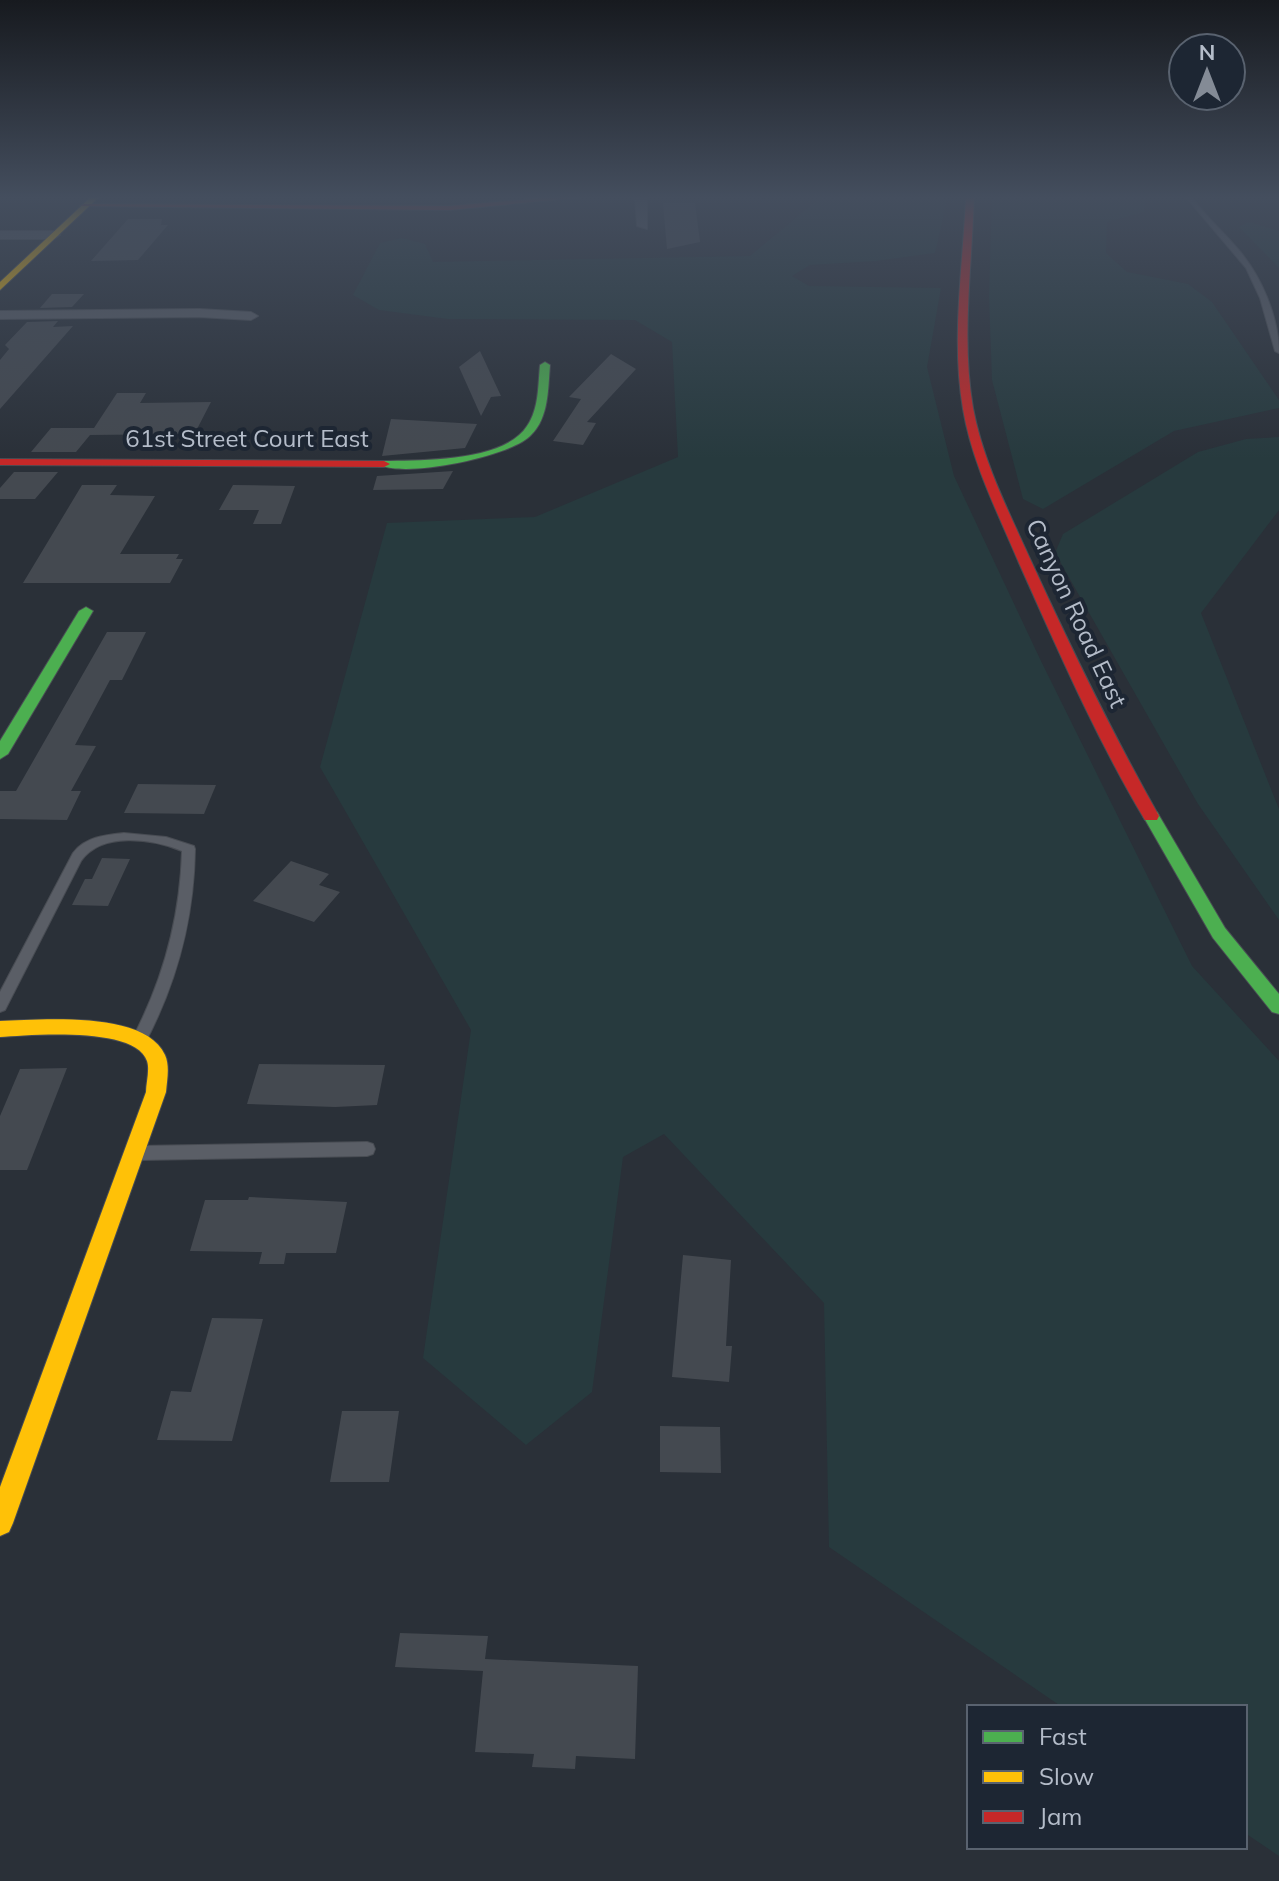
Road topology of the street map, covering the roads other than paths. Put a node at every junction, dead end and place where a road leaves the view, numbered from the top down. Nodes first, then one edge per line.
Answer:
1 (964, 284) edge
2 (1257, 284) edge
3 (0, 315) edge
4 (251, 316) dead end
5 (1279, 351) edge
6 (545, 365) dead end
7 (0, 462) edge
8 (86, 611) dead end
9 (0, 754) edge
10 (0, 1006) edge
11 (1279, 1007) edge
12 (0, 1029) edge
13 (143, 1043) junction
14 (367, 1149) dead end
15 (135, 1153) junction
16 (0, 1523) edge

1 - 11 street, Canyon Road East
2 - 5 lane
3 - 4 street
6 - 7 street, 61st Street Court East
8 - 9 street
10 - 13 lane
12 - 13 street
13 - 15 street
14 - 15 lane
15 - 16 street

